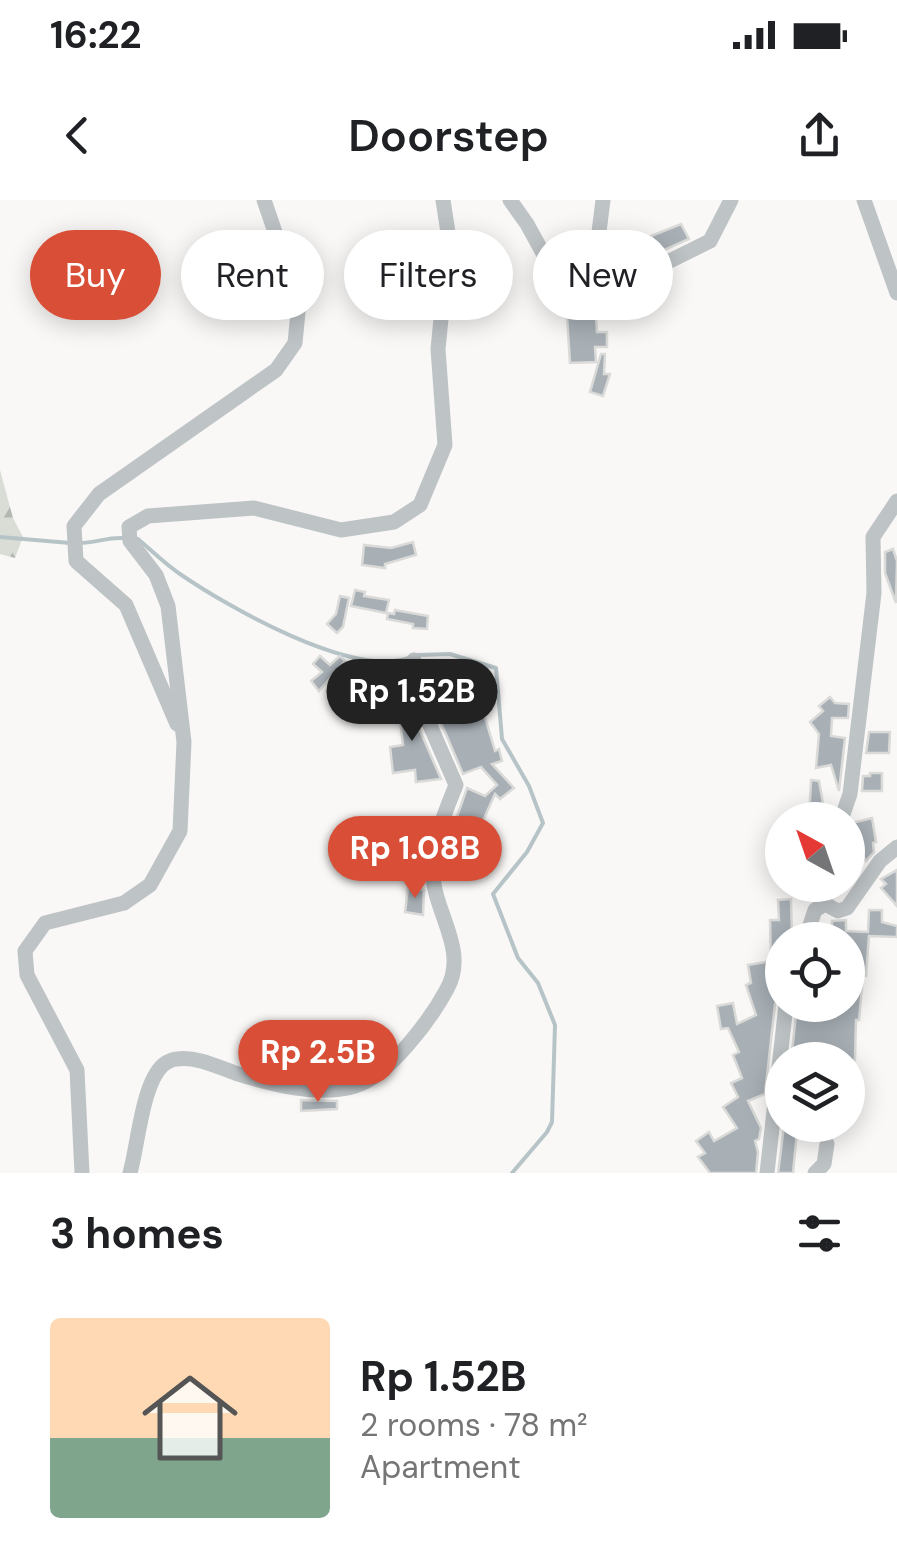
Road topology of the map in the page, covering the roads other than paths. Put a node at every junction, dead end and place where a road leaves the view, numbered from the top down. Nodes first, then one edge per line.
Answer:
1 (264, 200) edge
2 (443, 200) edge
3 (510, 200) edge
4 (603, 200) edge
5 (731, 200) edge
6 (864, 200) edge
7 (599, 230) edge
8 (533, 233) edge
9 (673, 259) edge
10 (897, 292) edge
11 (897, 501) edge
12 (414, 660) dead end
13 (184, 742) junction
14 (848, 802) edge
15 (897, 847) edge
16 (825, 904) joint
17 (811, 922) edge
18 (784, 1022) edge
19 (828, 1144) dead end
20 (82, 1173) edge
21 (130, 1173) edge
22 (767, 1173) edge
23 (815, 1173) edge

1 - 13 street
2 - 13 street
3 - 8 street
4 - 7 street
5 - 9 street
6 - 10 street
11 - 14 street
12 - 21 street
13 - 20 street
15 - 16 street
16 - 17 street
18 - 22 street
19 - 23 street

